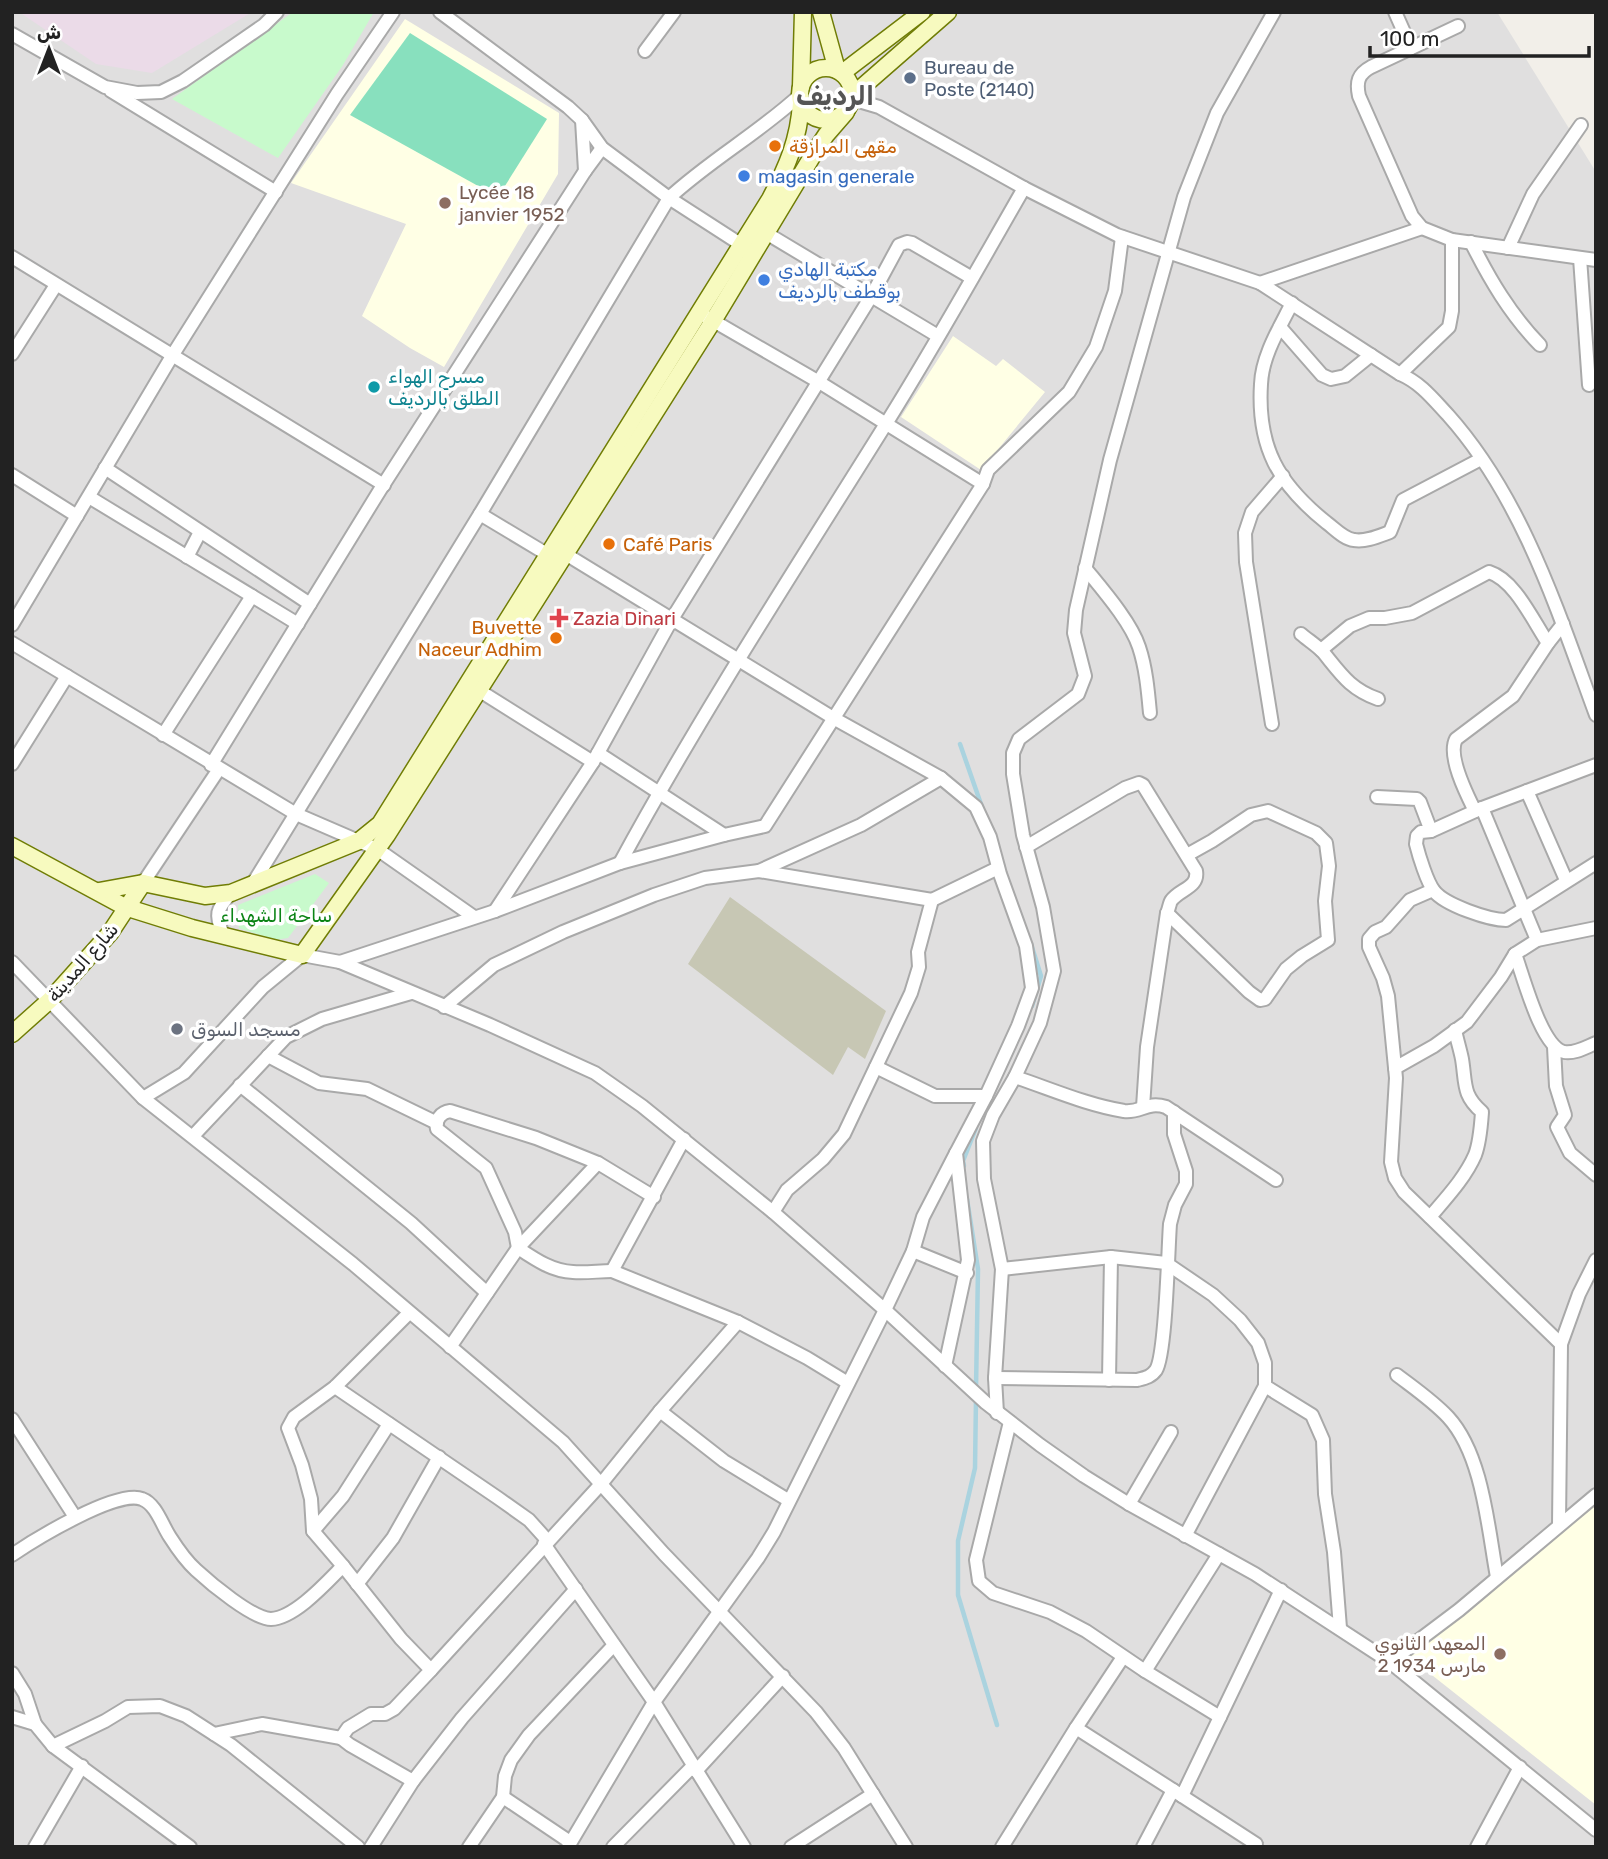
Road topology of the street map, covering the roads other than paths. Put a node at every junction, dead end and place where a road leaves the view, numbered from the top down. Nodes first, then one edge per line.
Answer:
1 (277, 12) edge
2 (393, 12) edge
3 (440, 12) edge
4 (674, 12) edge
5 (803, 12) edge
6 (821, 12) edge
7 (922, 12) edge
8 (948, 12) edge
9 (1273, 12) edge
10 (1395, 12) edge
11 (1458, 26) dead end
12 (12, 34) edge
13 (1411, 48) junction
14 (645, 51) dead end
15 (840, 72) junction
16 (105, 87) junction
17 (801, 95) junction
18 (850, 102) junction
19 (582, 120) junction
20 (1581, 125) dead end
21 (602, 148) junction
22 (585, 171) junction
23 (1024, 188) junction
24 (276, 192) junction
25 (669, 198) junction
26 (759, 229) junction
27 (1422, 229) junction
28 (1126, 238) junction
29 (1452, 240) junction
30 (1471, 242) junction
31 (747, 248) junction
32 (1508, 248) junction
33 (1169, 253) junction
34 (12, 257) edge
35 (1580, 258) junction
36 (1596, 260) edge
37 (972, 278) junction
38 (1260, 283) junction
39 (56, 285) junction
40 (872, 295) junction
41 (1292, 303) junction
42 (707, 317) junction
43 (1280, 327) junction
44 (938, 336) junction
45 (1540, 345) dead end
46 (12, 354) edge
47 (1371, 355) junction
48 (172, 356) junction
49 (1400, 374) junction
50 (819, 382) junction
51 (1589, 385) dead end
52 (886, 424) junction
53 (1481, 459) junction
54 (105, 468) junction
55 (12, 475) edge
56 (1283, 476) junction
57 (983, 484) junction
58 (384, 485) junction
59 (89, 497) junction
60 (480, 514) junction
61 (77, 516) junction
62 (201, 532) junction
63 (556, 553) junction
64 (187, 557) junction
65 (1086, 568) junction
66 (252, 596) junction
67 (310, 604) junction
68 (672, 619) junction
69 (298, 624) junction
70 (1563, 624) junction
71 (12, 625) edge
72 (1301, 634) dead end
73 (12, 643) edge
74 (1548, 643) junction
75 (1321, 650) junction
76 (738, 659) junction
77 (67, 676) junction
78 (473, 687) junction
79 (1378, 699) dead end
80 (1150, 713) dead end
81 (1596, 715) edge
82 (835, 719) junction
83 (1272, 724) dead end
84 (163, 735) junction
85 (596, 758) junction
86 (12, 764) edge
87 (1596, 765) edge
88 (215, 766) junction
89 (941, 778) junction
90 (1527, 791) junction
91 (659, 792) junction
92 (1377, 797) dead end
93 (1479, 810) junction
94 (296, 814) junction
95 (1431, 831) junction
96 (724, 835) junction
97 (359, 841) junction
98 (12, 845) edge
99 (1026, 848) junction
100 (377, 849) junction
101 (1187, 855) junction
102 (620, 863) junction
103 (1596, 863) edge
104 (998, 868) junction
105 (759, 871) junction
106 (1566, 880) junction
107 (143, 883) junction
108 (252, 885) junction
109 (1433, 890) junction
110 (99, 891) junction
111 (231, 893) junction
112 (932, 900) junction
113 (125, 906) junction
114 (1523, 910) junction
115 (495, 911) junction
116 (1167, 913) junction
117 (474, 918) junction
118 (1596, 928) edge
119 (223, 936) junction
120 (1537, 940) junction
121 (1516, 954) junction
122 (302, 955) junction
123 (12, 962) edge
124 (340, 962) junction
125 (406, 990) junction
126 (50, 1000) junction
127 (444, 1007) junction
128 (1455, 1030) junction
129 (12, 1034) edge
130 (1596, 1043) edge
131 (1554, 1047) junction
132 (268, 1056) junction
133 (876, 1067) junction
134 (1395, 1068) junction
135 (1015, 1077) junction
136 (240, 1085) junction
137 (986, 1096) junction
138 (146, 1100) junction
139 (1143, 1107) junction
140 (1174, 1112) junction
141 (437, 1123) junction
142 (189, 1133) junction
143 (684, 1139) junction
144 (956, 1153) junction
145 (598, 1163) junction
146 (1596, 1175) edge
147 (1276, 1180) dead end
148 (654, 1197) junction
149 (773, 1212) junction
150 (1430, 1217) junction
151 (519, 1248) junction
152 (913, 1251) junction
153 (1111, 1257) junction
154 (1596, 1260) edge
155 (1167, 1263) junction
156 (1002, 1269) junction
157 (612, 1271) junction
158 (967, 1273) junction
159 (487, 1293) junction
160 (885, 1310) junction
161 (409, 1313) junction
162 (738, 1322) junction
163 (1561, 1344) junction
164 (450, 1347) junction
165 (948, 1369) junction
166 (1397, 1375) dead end
167 (995, 1378) junction
168 (1109, 1380) junction
169 (848, 1383) junction
170 (1265, 1386) junction
171 (335, 1387) junction
172 (660, 1411) junction
173 (998, 1413) junction
174 (12, 1419) edge
175 (1010, 1422) junction
176 (389, 1424) junction
177 (1171, 1432) dead end
178 (439, 1457) junction
179 (601, 1485) junction
180 (1596, 1495) edge
181 (788, 1500) junction
182 (1129, 1504) junction
183 (75, 1517) junction
184 (1559, 1524) junction
185 (313, 1531) junction
186 (1185, 1535) junction
187 (546, 1542) junction
188 (12, 1555) edge
189 (1219, 1555) junction
190 (343, 1566) junction
191 (1497, 1577) junction
192 (357, 1584) junction
193 (576, 1589) junction
194 (1281, 1590) junction
195 (718, 1612) junction
196 (1340, 1628) junction
197 (614, 1645) junction
198 (1123, 1657) junction
199 (1390, 1662) junction
200 (431, 1670) junction
201 (1145, 1671) junction
202 (12, 1673) edge
203 (783, 1675) junction
204 (654, 1702) junction
205 (12, 1717) edge
206 (1220, 1717) junction
207 (35, 1724) junction
208 (1076, 1728) junction
209 (214, 1734) junction
210 (341, 1738) junction
211 (53, 1746) junction
212 (82, 1766) junction
213 (1520, 1767) junction
214 (695, 1769) junction
215 (414, 1781) junction
216 (1177, 1793) junction
217 (873, 1794) junction
218 (503, 1797) junction
219 (1596, 1830) edge
220 (1256, 1844) dead end
221 (569, 1845) edge
222 (35, 1847) edge
223 (190, 1847) edge
224 (358, 1847) edge
225 (371, 1847) edge
226 (469, 1847) edge
227 (613, 1847) edge
228 (744, 1847) edge
229 (791, 1847) edge
230 (906, 1847) edge
231 (1002, 1847) edge
232 (1143, 1847) edge
233 (1477, 1847) edge

1 - 16 street
2 - 24 street
3 - 19 street
4 - 14 street
5 - 17 street
6 - 15 street
7 - 15 street
8 - 18 street
9 - 33 street
10 - 13 street
11 - 13 street
12 - 16 street
13 - 27 street
15 - 17 street
15 - 18 street
16 - 24 street
17 - 18 street
17 - 25 street
17 - 26 street
18 - 23 street
18 - 26 street
19 - 21 street
19 - 22 street
20 - 32 street
21 - 22 street
21 - 25 street
22 - 58 street
23 - 28 street
23 - 37 street
24 - 48 street
25 - 31 street
25 - 60 street
26 - 31 street
26 - 40 street
27 - 29 street
27 - 38 street
28 - 33 street
28 - 57 street
29 - 30 street
29 - 49 street
30 - 32 street
30 - 45 street
31 - 42 street
32 - 35 street
33 - 38 street
33 - 65 street
34 - 39 street
35 - 36 street
35 - 51 street
37 - 40 street
37 - 44 street
38 - 41 street
39 - 46 street
39 - 48 street
40 - 44 street
40 - 50 street
41 - 43 street
41 - 47 street
42 - 50 street
42 - 63 street
43 - 47 street
43 - 56 street
44 - 52 street
47 - 49 street
48 - 54 street
48 - 58 street
49 - 53 street
50 - 52 street
50 - 68 street
52 - 57 street
52 - 76 street
53 - 56 street
53 - 70 street
54 - 59 street
54 - 62 street
55 - 61 street
56 - 83 street
57 - 82 street
58 - 67 street
59 - 61 street
59 - 64 street
60 - 63 street
60 - 94 street
61 - 71 street
62 - 64 street
62 - 67 street
63 - 68 street
63 - 78 street
64 - 66 street
65 - 80 street
65 - 99 street
66 - 69 street
66 - 84 street
67 - 69 street
68 - 76 street
68 - 85 street
69 - 88 street
70 - 74 street
70 - 81 street
72 - 75 street
73 - 77 street
74 - 75 street
74 - 93 street
75 - 79 street
76 - 82 street
76 - 91 street
77 - 84 street
77 - 86 street
78 - 85 street
78 - 97 street
78 - 100 street
82 - 89 street
82 - 96 street
84 - 88 street
85 - 91 street
85 - 115 street
87 - 90 street
88 - 94 street
88 - 107 street
89 - 104 street
89 - 105 street
90 - 93 street
90 - 106 street
91 - 96 street
91 - 102 street
92 - 95 street
93 - 95 street
93 - 114 street
94 - 97 street
94 - 108 street
95 - 109 street
96 - 102 street
97 - 100 street
97 - 108 street
98 - 110 street
99 - 101 street
99 - 135 street
100 - 117 street
100 - 122 street
101 - 116 street
101 - 116 street
102 - 115 street
103 - 106 street
104 - 112 street
104 - 137 street
105 - 112 street
105 - 127 street
106 - 114 street
107 - 110 street
107 - 111 street
107 - 113 street, شارع المدينة
108 - 111 street
109 - 114 street
109 - 134 street
110 - 113 street
111 - 119 street
112 - 133 street
113 - 119 street
113 - 126 street, شارع المدينة
114 - 120 street
115 - 117 street
116 - 139 street
117 - 124 street
118 - 120 street
119 - 122 street
120 - 121 street
121 - 128 street
121 - 131 street
122 - 124 street
122 - 138 street
123 - 126 street
124 - 125 street
125 - 127 street
125 - 132 street
126 - 129 street, شارع المدينة
126 - 138 street
127 - 143 street
128 - 134 street
128 - 150 street
130 - 131 street
131 - 146 street
132 - 136 street
132 - 141 street
133 - 137 street
133 - 149 street
134 - 150 street
135 - 139 street
135 - 156 street
136 - 142 street
136 - 159 street
137 - 144 street
138 - 142 street
139 - 140 street
140 - 147 street
140 - 155 street
141 - 145 street
141 - 151 street
142 - 161 street
143 - 148 street
143 - 149 street
144 - 152 street
144 - 158 street
145 - 148 street
145 - 151 street
148 - 157 street
149 - 160 street
150 - 163 street
151 - 157 street
151 - 159 street
152 - 158 street
152 - 160 street
153 - 155 street
153 - 156 street
153 - 168 street
154 - 163 street
155 - 168 street
155 - 170 street
156 - 167 street
157 - 162 street
158 - 165 street
159 - 164 street
160 - 165 street
160 - 169 street
161 - 164 street
161 - 171 street
162 - 169 street
162 - 172 street
163 - 184 street
164 - 179 street
165 - 173 street
166 - 191 street
167 - 168 street
167 - 173 street
169 - 181 street
170 - 186 street
170 - 196 street
171 - 176 street
171 - 185 street
172 - 179 street
172 - 181 street
173 - 175 street
174 - 183 street
175 - 182 street
175 - 198 street
176 - 178 street
176 - 185 street
177 - 182 street
178 - 187 street
178 - 192 street
179 - 187 street
179 - 195 street
180 - 184 street
181 - 195 street
182 - 186 street
183 - 188 street
183 - 190 street
184 - 191 street
185 - 190 street
186 - 189 street
187 - 193 street
187 - 200 street
189 - 194 street
189 - 201 street
190 - 192 street
191 - 199 street
192 - 200 street
193 - 197 street
193 - 215 street
194 - 196 street
194 - 206 street
195 - 203 street
195 - 204 street
196 - 199 street
197 - 204 street
197 - 218 street
198 - 201 street
198 - 208 street
199 - 213 street
200 - 210 street
201 - 206 street
202 - 207 street
203 - 214 street
203 - 217 street
204 - 214 street
204 - 221 street
205 - 207 street
206 - 216 street
207 - 211 street
208 - 216 street
208 - 231 street
209 - 210 street
209 - 211 street
209 - 224 street
210 - 215 street
211 - 212 street
212 - 222 street
212 - 223 street
213 - 219 street
213 - 233 street
214 - 227 street
214 - 228 street
215 - 225 street
216 - 220 street
216 - 232 street
217 - 229 street
217 - 230 street
218 - 221 street
218 - 226 street

